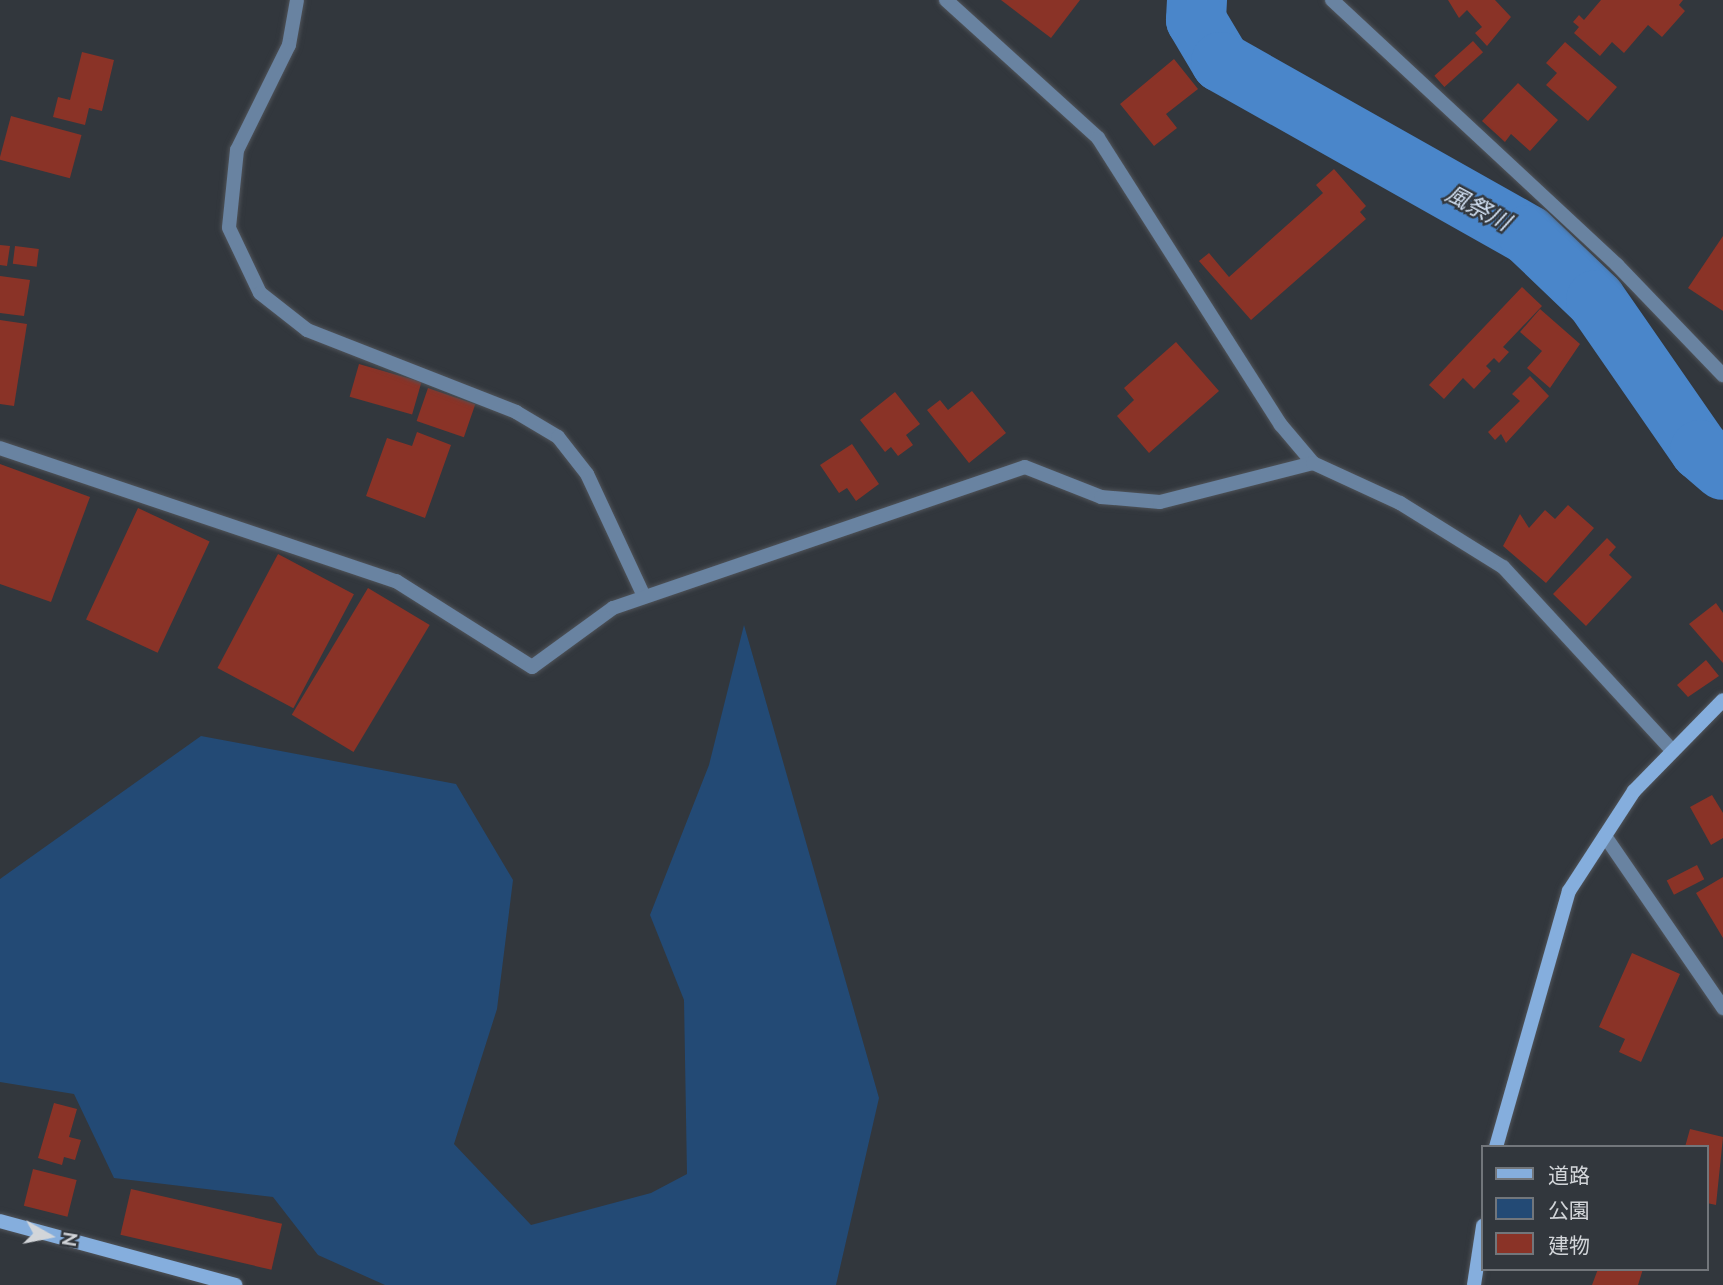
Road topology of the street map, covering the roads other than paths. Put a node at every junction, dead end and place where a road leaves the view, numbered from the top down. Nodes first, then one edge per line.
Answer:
1 (298, 0) edge
2 (946, 0) edge
3 (1332, 0) edge
4 (1723, 375) edge
5 (0, 448) edge
6 (1313, 463) junction
7 (644, 596) junction
8 (1723, 700) edge
9 (1671, 749) junction
10 (1605, 836) junction
11 (1723, 1008) edge
12 (1497, 1145) edge
13 (0, 1221) edge
14 (1482, 1233) edge
15 (235, 1285) edge
16 (1474, 1285) edge

1 - 7 street
2 - 6 street
3 - 4 street
5 - 7 street
6 - 7 street
6 - 9 street
8 - 9 street
9 - 10 street
10 - 11 street
10 - 12 street
13 - 15 street
14 - 16 street

